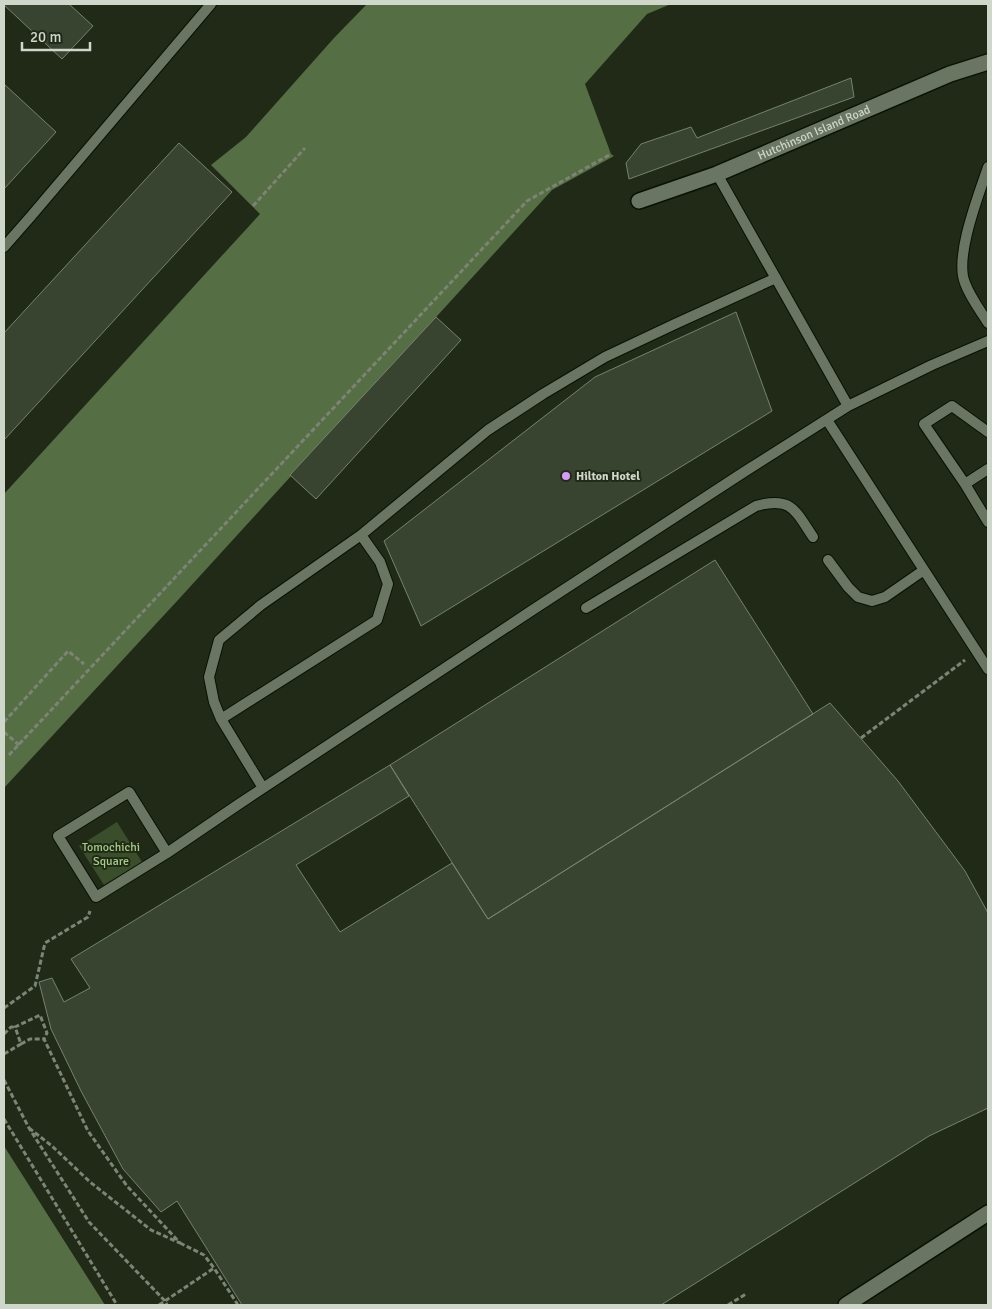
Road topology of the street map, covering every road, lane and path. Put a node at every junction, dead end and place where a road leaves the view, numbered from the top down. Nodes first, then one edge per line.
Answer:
1 (210, 4) edge
2 (988, 62) edge
3 (305, 148) dead end
4 (611, 154) dead end
5 (988, 167) edge
6 (717, 174) junction
7 (639, 201) dead end
8 (253, 206) dead end
9 (4, 247) edge
10 (776, 278) junction
11 (988, 323) edge
12 (988, 341) edge
13 (848, 406) junction
14 (827, 420) junction
15 (988, 432) edge
16 (988, 470) edge
17 (965, 484) junction
18 (988, 522) edge
19 (361, 535) junction
20 (812, 537) dead end
21 (828, 560) dead end
22 (924, 570) junction
23 (586, 608) dead end
24 (977, 651) junction
25 (84, 664) dead end
26 (988, 669) edge
27 (221, 719) junction
28 (4, 722) edge
29 (4, 732) edge
30 (861, 738) dead end
31 (19, 745) junction
32 (10, 755) dead end
33 (263, 788) junction
34 (167, 853) junction
35 (96, 897) junction
36 (4, 1008) edge
37 (15, 1027) junction
38 (4, 1034) edge
39 (44, 1039) junction
40 (21, 1044) junction
41 (4, 1054) edge
42 (4, 1080) edge
43 (4, 1119) edge
44 (29, 1128) junction
45 (988, 1214) edge
46 (180, 1243) junction
47 (214, 1268) junction
48 (746, 1294) dead end
49 (166, 1303) edge
50 (117, 1305) edge
51 (159, 1305) edge
52 (238, 1305) edge
53 (728, 1305) edge
54 (846, 1305) edge

1 - 9 lane
2 - 6 street, Hutchinson Island Road
3 - 8 path
4 - 31 path
5 - 11 lane
6 - 7 street, Hutchinson Island Road
6 - 10 lane
10 - 13 lane
10 - 19 lane
12 - 13 lane
13 - 14 lane
14 - 22 lane
14 - 33 lane
15 - 17 lane
16 - 17 lane
17 - 18 lane
19 - 27 lane
19 - 27 lane
20 - 23 lane
21 - 22 lane
22 - 24 lane
24 - 26 lane
24 - 30 path
25 - 28 path
27 - 33 lane
29 - 31 path
31 - 32 path
33 - 34 lane
34 - 35 lane
34 - 35 lane
35 - 36 path
37 - 38 path
37 - 39 path
37 - 40 path
39 - 40 path
39 - 46 path
40 - 41 path
42 - 44 path
43 - 50 path
44 - 46 path
44 - 49 path
45 - 54 street
46 - 47 path
47 - 49 path
47 - 52 path
48 - 53 path
49 - 51 path

